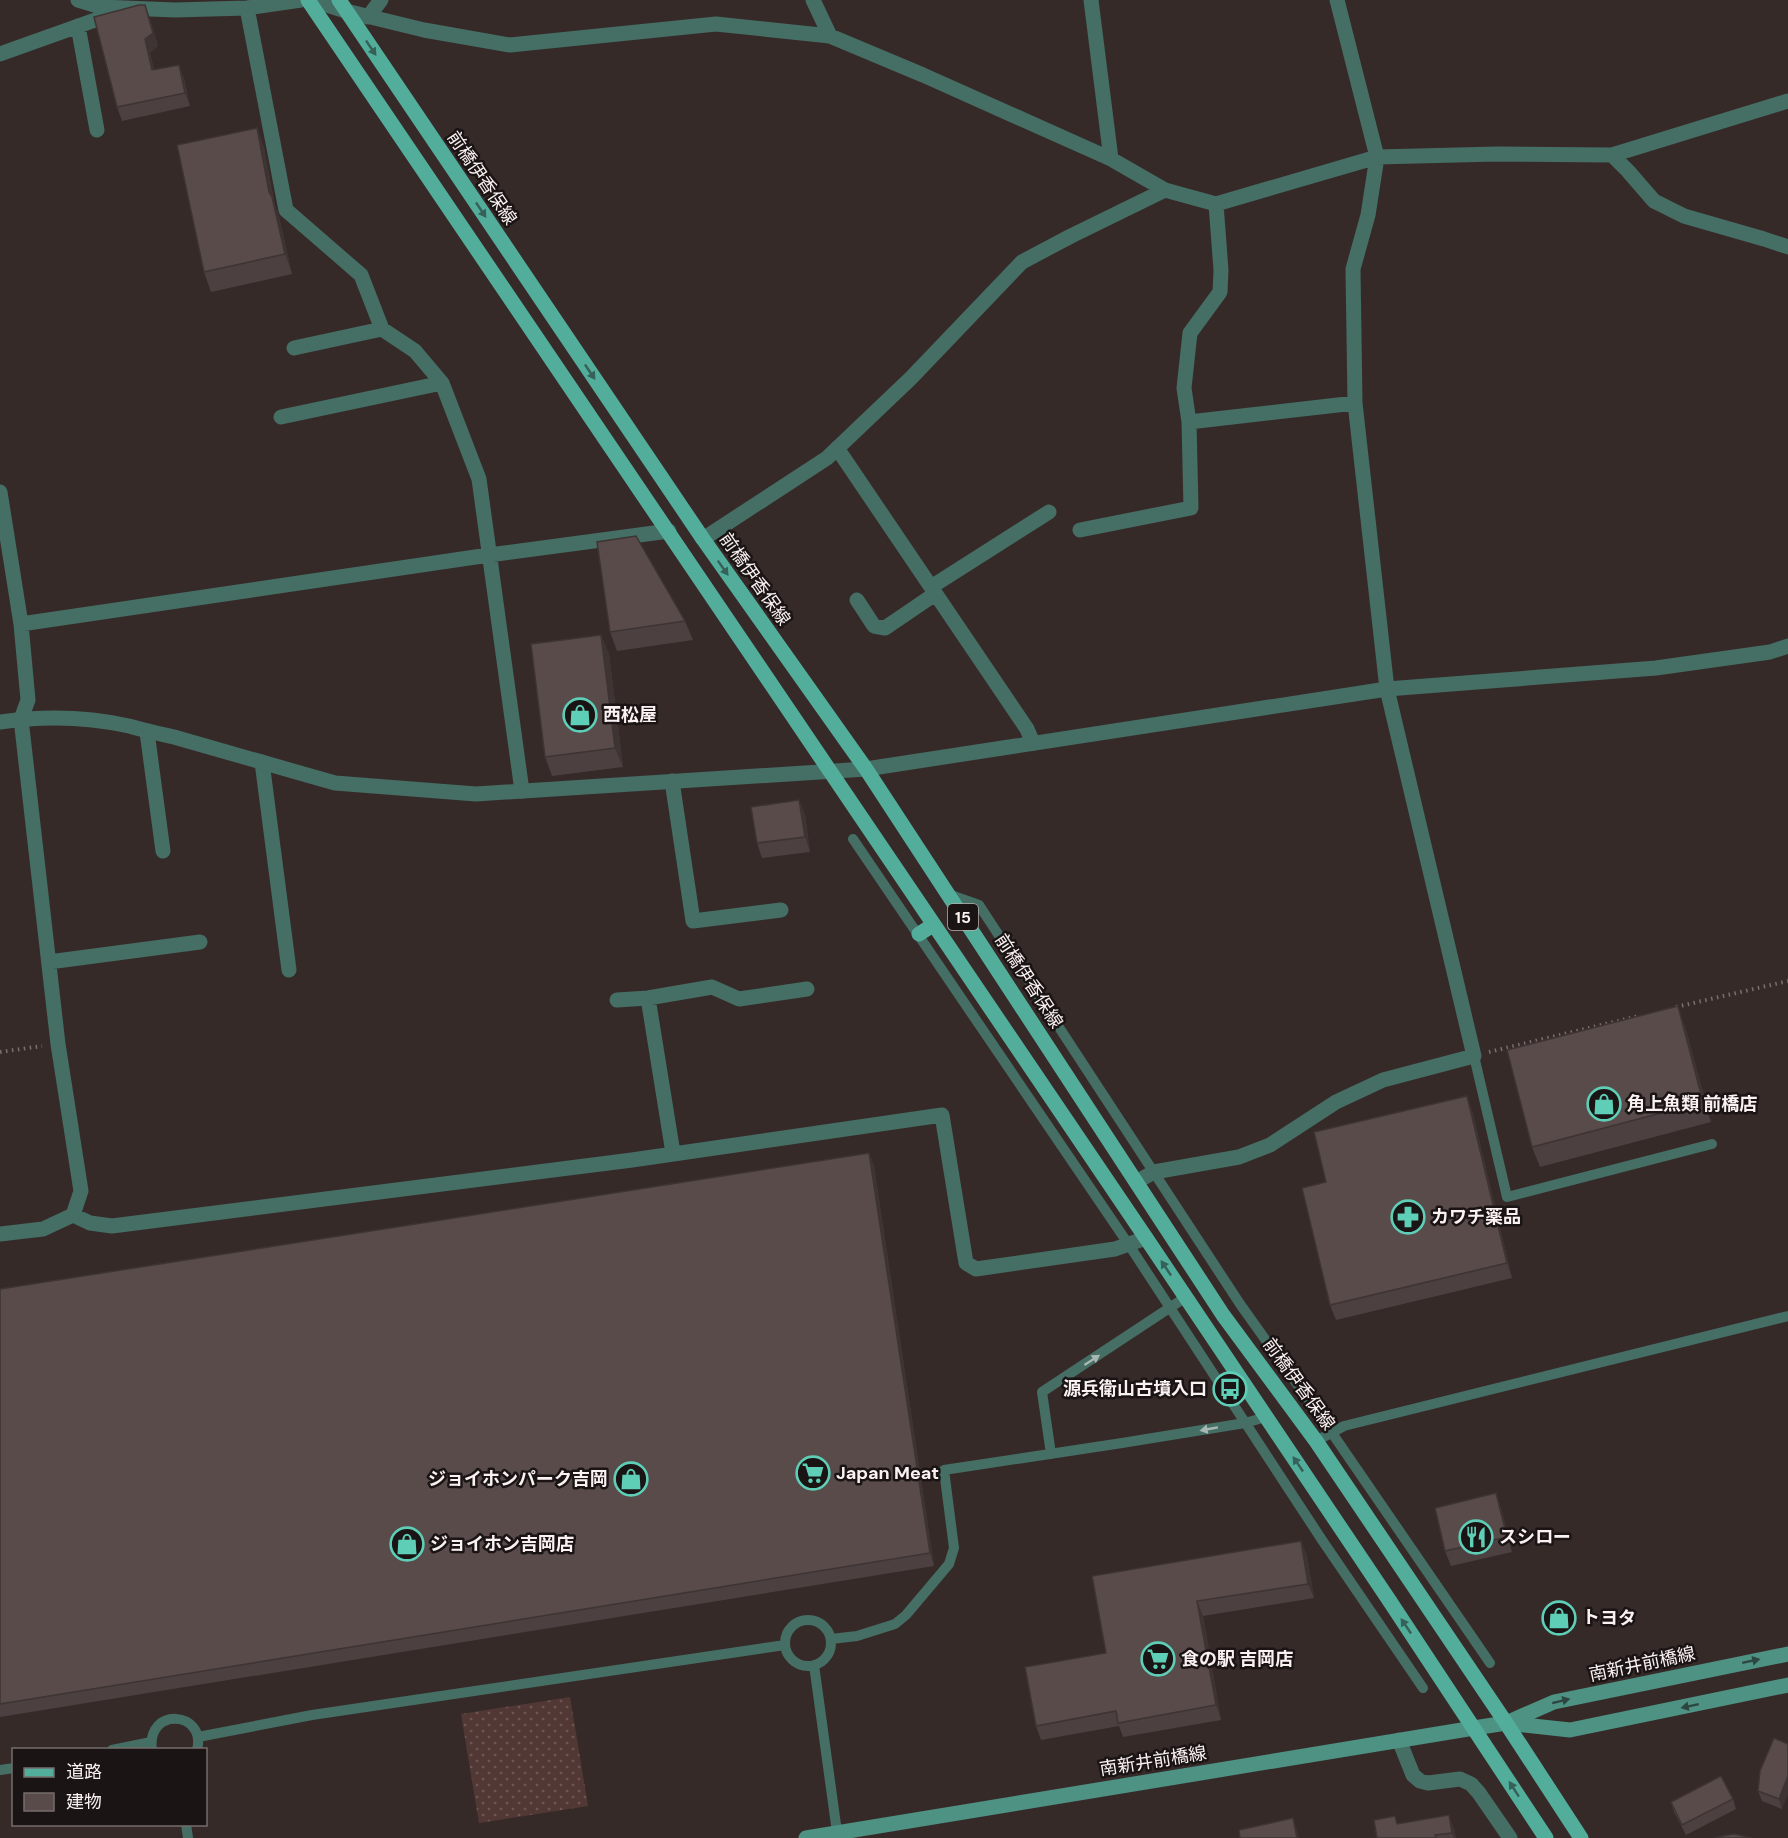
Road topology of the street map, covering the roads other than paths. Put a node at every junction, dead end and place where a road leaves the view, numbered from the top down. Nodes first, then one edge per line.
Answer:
1 (78, 0) edge
2 (301, 0) edge
3 (310, 0) edge
4 (381, 0) edge
5 (813, 0) edge
6 (1091, 0) edge
7 (1337, 0) edge
8 (251, 5) edge
9 (342, 6) edge
10 (129, 8) junction
11 (368, 17) junction
12 (78, 26) junction
13 (830, 36) junction
14 (0, 54) edge
15 (1788, 101) edge
16 (97, 129) dead end
17 (1612, 155) junction
18 (1377, 157) junction
19 (1111, 159) junction
20 (1165, 190) junction
21 (1216, 204) junction
22 (1788, 248) edge
23 (382, 329) junction
24 (294, 348) dead end
25 (442, 383) junction
26 (1354, 403) junction
27 (281, 417) dead end
28 (1189, 422) junction
29 (837, 448) junction
30 (0, 492) edge
31 (1049, 512) dead end
32 (1080, 530) dead end
33 (669, 531) junction
34 (703, 539) junction
35 (489, 555) junction
36 (933, 590) junction
37 (857, 600) dead end
38 (21, 624) junction
39 (1788, 645) edge
40 (1387, 688) junction
41 (21, 719) junction
42 (0, 722) edge
43 (147, 732) junction
44 (1033, 743) junction
45 (262, 762) junction
46 (866, 769) junction
47 (829, 770) junction
48 (672, 781) junction
49 (522, 791) junction
50 (853, 839) dead end
51 (163, 851) dead end
52 (948, 894) junction
53 (781, 910) dead end
54 (933, 925) junction
55 (919, 934) junction
56 (200, 942) dead end
57 (49, 962) junction
58 (289, 970) dead end
59 (807, 989) dead end
60 (648, 998) junction
61 (617, 1000) dead end
62 (1474, 1056) junction
63 (1113, 1113) junction
64 (1096, 1121) junction
65 (1076, 1134) junction
66 (1060, 1143) junction
67 (1712, 1144) dead end
68 (673, 1153) junction
69 (1154, 1172) junction
70 (1136, 1182) junction
71 (73, 1215) junction
72 (0, 1234) edge
73 (1146, 1238) junction
74 (1129, 1245) junction
75 (1186, 1298) junction
76 (1240, 1304) junction
77 (1170, 1308) junction
78 (1223, 1315) junction
79 (1788, 1316) edge
80 (1266, 1417) junction
81 (1245, 1423) junction
82 (1332, 1432) junction
83 (1316, 1441) junction
84 (1051, 1454) junction
85 (1384, 1508) junction
86 (1368, 1518) junction
87 (1389, 1599) junction
88 (1449, 1603) junction
89 (1370, 1611) junction
90 (1433, 1615) junction
91 (831, 1639) junction
92 (785, 1645) junction
93 (1788, 1654) edge
94 (1490, 1663) dead end
95 (814, 1665) junction
96 (1788, 1685) edge
97 (1423, 1688) dead end
98 (1506, 1723) junction
99 (1474, 1728) junction
100 (198, 1737) junction
101 (1399, 1740) junction
102 (152, 1746) edge
103 (125, 1748) edge
104 (197, 1748) edge
105 (837, 1835) edge
106 (806, 1838) edge
107 (1510, 1838) edge
108 (1546, 1838) edge
109 (1581, 1838) edge

1 - 10 street
2 - 8 street
3 - 9 street
3 - 33 main road, 15
4 - 11 street
5 - 13 street
6 - 19 street
7 - 18 street
8 - 10 street
8 - 23 street
9 - 11 street
9 -> 34 main road, 前橋伊香保線 / 15
10 - 12 street
11 - 13 street
12 - 14 street
12 - 16 street
13 - 19 street
15 - 17 street
17 - 18 street
17 - 22 street
18 - 21 street
18 - 26 street
19 - 20 street
20 - 21 street
20 - 29 street
21 - 28 street
23 - 24 street
23 - 25 street
25 - 27 street
25 - 35 street
26 - 28 street
26 - 40 street
28 - 32 street
29 - 34 street
29 - 36 street
30 - 38 street
31 - 36 street
33 - 35 street
33 - 47 main road, 15
34 -> 46 main road, 前橋伊香保線 / 15
35 - 38 street
35 - 49 street
36 - 37 street
36 - 44 street
38 - 41 street
39 - 40 street
40 - 44 street
40 - 62 street
41 - 42 street
41 - 43 street
41 - 57 street
43 - 45 street
43 - 51 street
44 - 46 street
45 - 49 street
45 - 58 street
46 - 47 street
46 - 52 main road, 前橋伊香保線 / 15
47 - 48 street
47 - 54 main road, 15
48 - 49 street
48 - 53 street
50 - 55 lane
52 - 63 lane
52 - 64 main road, 前橋伊香保線 / 15
54 - 55 main road
54 - 65 main road, 15
55 - 66 lane
56 - 57 street
57 - 71 street
59 - 60 street
60 - 61 street
60 - 68 street
62 - 67 lane
62 - 69 street
63 - 64 lane
63 - 69 lane
64 - 70 main road, 前橋伊香保線 / 15
65 - 66 lane
65 - 73 main road, 15
66 - 74 lane
68 - 71 street
68 - 74 street
69 - 70 street
69 - 76 lane
70 - 78 main road, 前橋伊香保線 / 15
71 - 72 street
73 - 74 street
75 -> 73 main road, 15
74 - 77 lane
75 - 77 lane
75 - 80 main road, 15
76 - 78 lane
76 - 82 lane
77 - 81 lane
84 -> 77 lane
78 - 83 main road, 前橋伊香保線 / 15
79 - 82 lane
80 - 81 lane
87 -> 80 main road, 15
81 -> 84 lane
81 - 89 lane
82 - 83 lane
82 - 85 lane
83 - 86 main road, 前橋伊香保線 / 15
84 - 91 lane
85 - 86 lane
85 - 88 lane
86 - 90 main road, 前橋伊香保線 / 15
87 - 89 lane
99 -> 87 main road, 15
88 - 90 lane
88 - 94 lane
89 - 97 lane
90 - 98 main road, 前橋伊香保線 / 15
91 - 92 lane
91 - 95 lane
92 - 95 lane
92 - 100 lane
98 -> 93 main road, 南新井前橋線
95 - 105 lane
96 -> 98 main road, 南新井前橋線
98 - 99 main road, 南新井前橋線
98 - 109 main road, 前橋伊香保線 / 15
99 - 101 main road, 南新井前橋線
108 -> 99 main road, 15
100 - 102 lane
100 - 104 lane
101 - 105 main road, 南新井前橋線
101 - 107 street
102 - 103 lane
105 - 106 main road, 南新井前橋線

